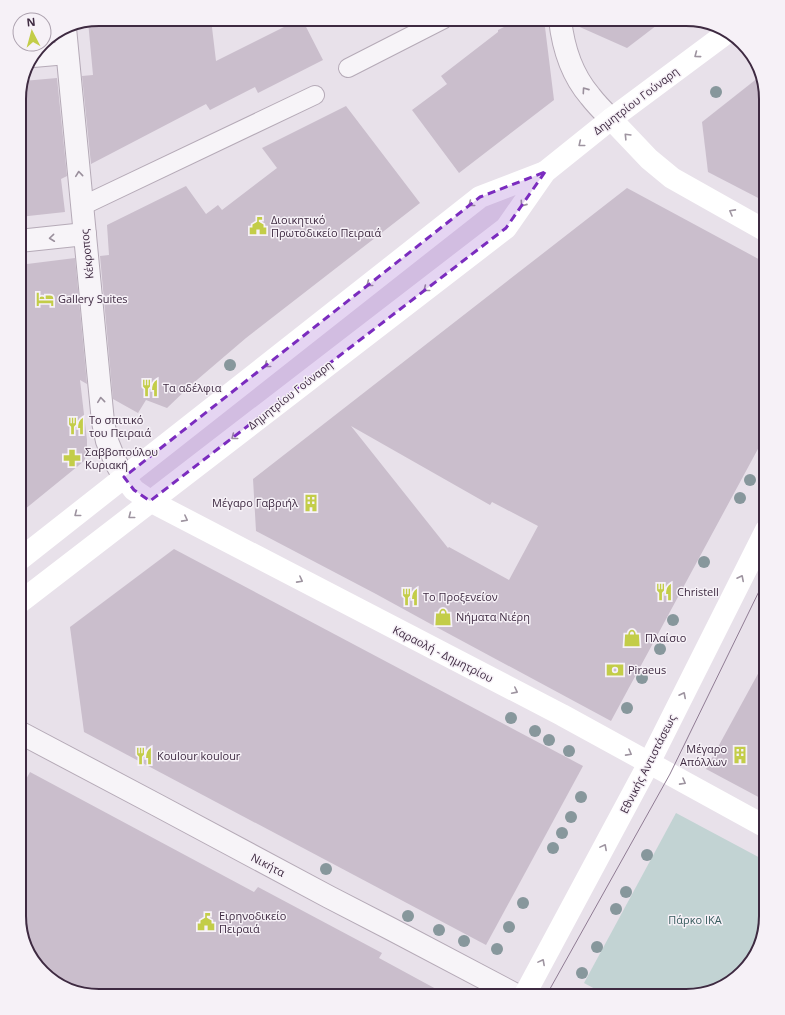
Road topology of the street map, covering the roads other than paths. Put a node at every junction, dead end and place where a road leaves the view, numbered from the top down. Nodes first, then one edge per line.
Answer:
1 (430, 26) edge
2 (560, 26) edge
3 (66, 35) edge
4 (722, 36) edge
5 (67, 54) junction
6 (41, 56) edge
7 (348, 68) dead end
8 (315, 95) dead end
9 (611, 119) junction
10 (546, 172) junction
11 (82, 206) junction
12 (759, 227) edge
13 (85, 234) junction
14 (26, 240) edge
15 (124, 477) junction
16 (150, 501) junction
17 (759, 547) edge
18 (26, 554) edge
19 (26, 598) edge
20 (26, 736) edge
21 (649, 763) junction
22 (759, 823) edge
23 (505, 989) edge
24 (528, 989) edge

1 - 7 lane
9 -> 2 street
3 - 5 street, Κέκροπος
4 -> 9 main road, Δημητρίου Γούναρη
5 - 6 street
11 -> 5 street, Κέκροπος
8 - 11 lane
9 -> 10 main road, Δημητρίου Γούναρη
12 -> 9 main road
10 -> 15 main road, Δημητρίου Γούναρη
10 -> 16 main road, Δημητρίου Γούναρη
11 - 13 street, Κέκροπος
13 -> 14 street
15 -> 13 street, Κέκροπος
15 - 16 main road, Καραολή - Δημητρίου
15 -> 18 main road, Δημητρίου Γούναρη
16 -> 19 main road, Δημητρίου Γούναρη
16 -> 21 main road, Καραολή - Δημητρίου
21 -> 17 main road, Εθνικής Αντιστάσεως
20 - 23 street, Νικήτα
21 -> 22 main road, Καραολή - Δημητρίου
24 -> 21 main road, Εθνικής Αντιστάσεως

